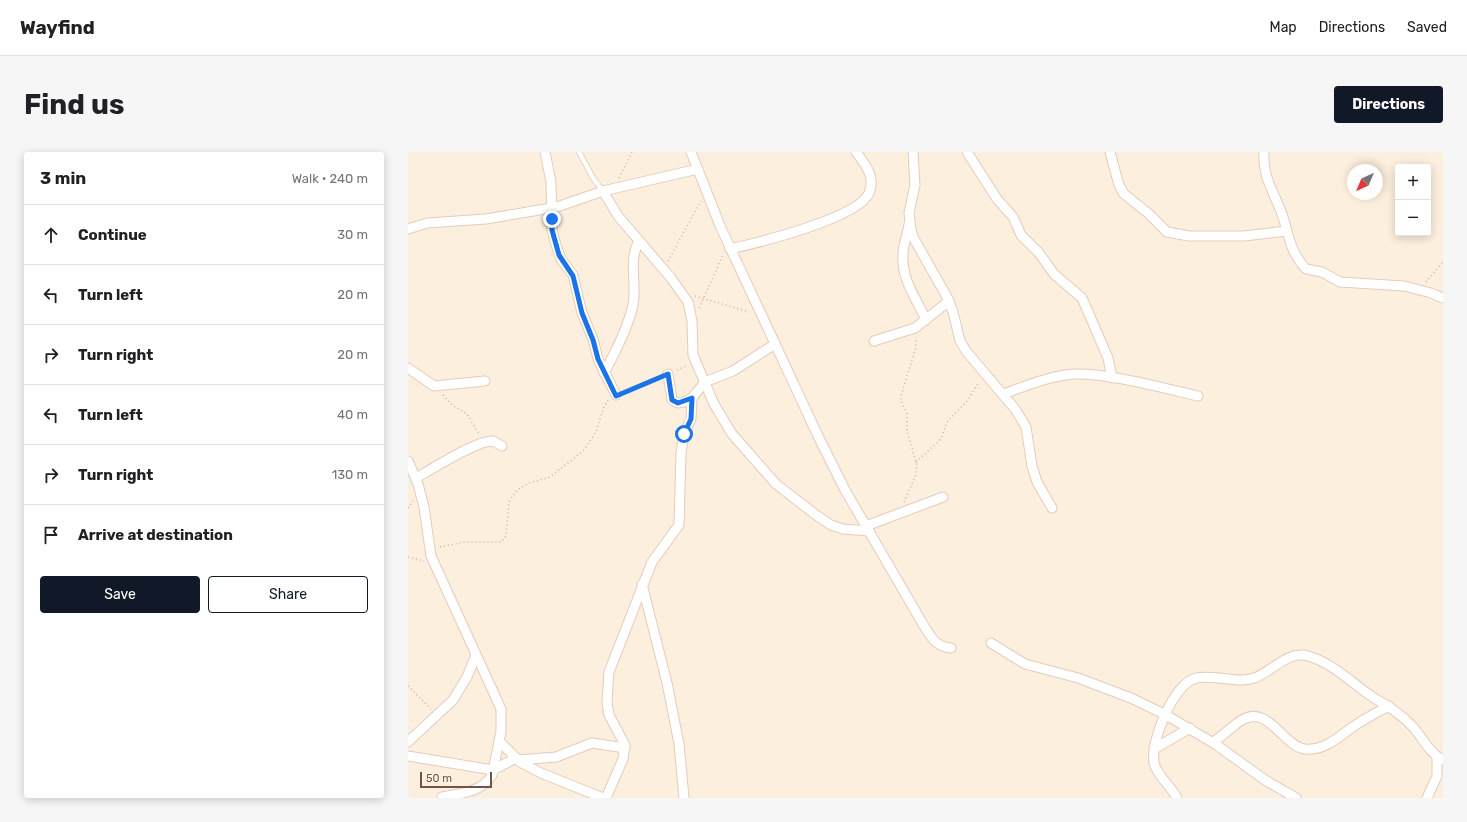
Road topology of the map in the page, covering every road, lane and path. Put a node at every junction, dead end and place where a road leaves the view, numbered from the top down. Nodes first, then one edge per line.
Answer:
1 (545, 152) edge
2 (579, 152) edge
3 (632, 152) edge
4 (691, 152) edge
5 (856, 152) edge
6 (913, 152) edge
7 (967, 152) edge
8 (1110, 152) edge
9 (1264, 152) edge
10 (698, 169) junction
11 (607, 190) junction
12 (707, 193) junction
13 (552, 207) junction
14 (910, 221) junction
15 (408, 229) edge
16 (1286, 231) junction
17 (639, 241) junction
18 (729, 247) junction
19 (1443, 262) edge
20 (663, 269) junction
21 (1420, 290) junction
22 (683, 293) junction
23 (703, 298) junction
24 (1443, 298) edge
25 (949, 301) junction
26 (761, 314) junction
27 (926, 320) junction
28 (915, 328) junction
29 (874, 341) dead end
30 (775, 344) junction
31 (695, 361) junction
32 (408, 368) edge
33 (604, 373) junction
34 (984, 373) junction
35 (668, 374) junction
36 (1112, 378) junction
37 (485, 381) dead end
38 (705, 382) junction
39 (439, 386) junction
40 (1003, 394) junction
41 (616, 396) junction
42 (1198, 396) dead end
43 (692, 398) junction
44 (483, 443) junction
45 (502, 446) dead end
46 (408, 461) edge
47 (916, 462) junction
48 (416, 478) junction
49 (944, 497) dead end
50 (1052, 508) dead end
51 (900, 513) junction
52 (867, 529) junction
53 (431, 556) junction
54 (408, 557) edge
55 (642, 584) junction
56 (991, 643) dead end
57 (951, 648) dead end
58 (476, 655) junction
59 (408, 686) edge
60 (1389, 706) junction
61 (1166, 714) junction
62 (436, 716) junction
63 (1190, 728) junction
64 (499, 741) junction
65 (408, 742) edge
66 (1213, 742) junction
67 (625, 748) junction
68 (1154, 749) junction
69 (408, 756) edge
70 (1440, 758) edge
71 (517, 759) junction
72 (493, 770) junction
73 (442, 797) dead end
74 (603, 798) edge
75 (606, 798) edge
76 (684, 798) edge
77 (1177, 798) edge
78 (1296, 798) edge
79 (1427, 798) edge

1 - 13 street
2 - 11 lane
3 - 11 path
4 - 10 street
5 - 18 street
6 - 14 street
7 - 36 street
8 - 16 street
9 - 16 street
10 - 11 street
10 - 12 street
11 - 13 street
11 - 17 street
12 - 18 street
12 - 20 path
13 - 15 street
13 - 33 street
14 - 25 street
14 - 27 street
16 - 21 street
17 - 20 street
17 - 33 street
18 - 23 path
18 - 26 street
19 - 21 path
20 - 22 street
21 - 24 street
22 - 23 path
22 - 31 street
23 - 26 path
25 - 27 street
25 - 34 street
26 - 30 street
27 - 28 street
28 - 29 street
28 - 47 path
30 - 38 street
30 - 52 street
31 - 35 path
31 - 38 street
32 - 39 street
33 - 41 street
34 - 40 street
34 - 47 path
35 - 41 path
35 - 43 street
36 - 40 street
36 - 42 street
37 - 39 street
38 - 43 street
38 - 52 street
39 - 44 path
40 - 50 street
41 - 53 path
43 - 55 street
44 - 45 street
44 - 48 street
46 - 48 street
47 - 51 path
48 - 53 street
49 - 51 street
51 - 52 street
52 - 57 street
53 - 54 path
53 - 58 street
55 - 67 street
55 - 76 street
56 - 61 street
58 - 62 street
58 - 64 street
59 - 62 path
60 - 61 street
60 - 66 street
60 - 70 street
61 - 63 street
61 - 68 street
62 - 65 street
63 - 66 street
63 - 68 street
64 - 71 street
64 - 72 street
66 - 78 street
67 - 71 street
67 - 75 street
68 - 77 street
69 - 72 street
70 - 79 street
71 - 72 street
71 - 74 street
72 - 73 street

